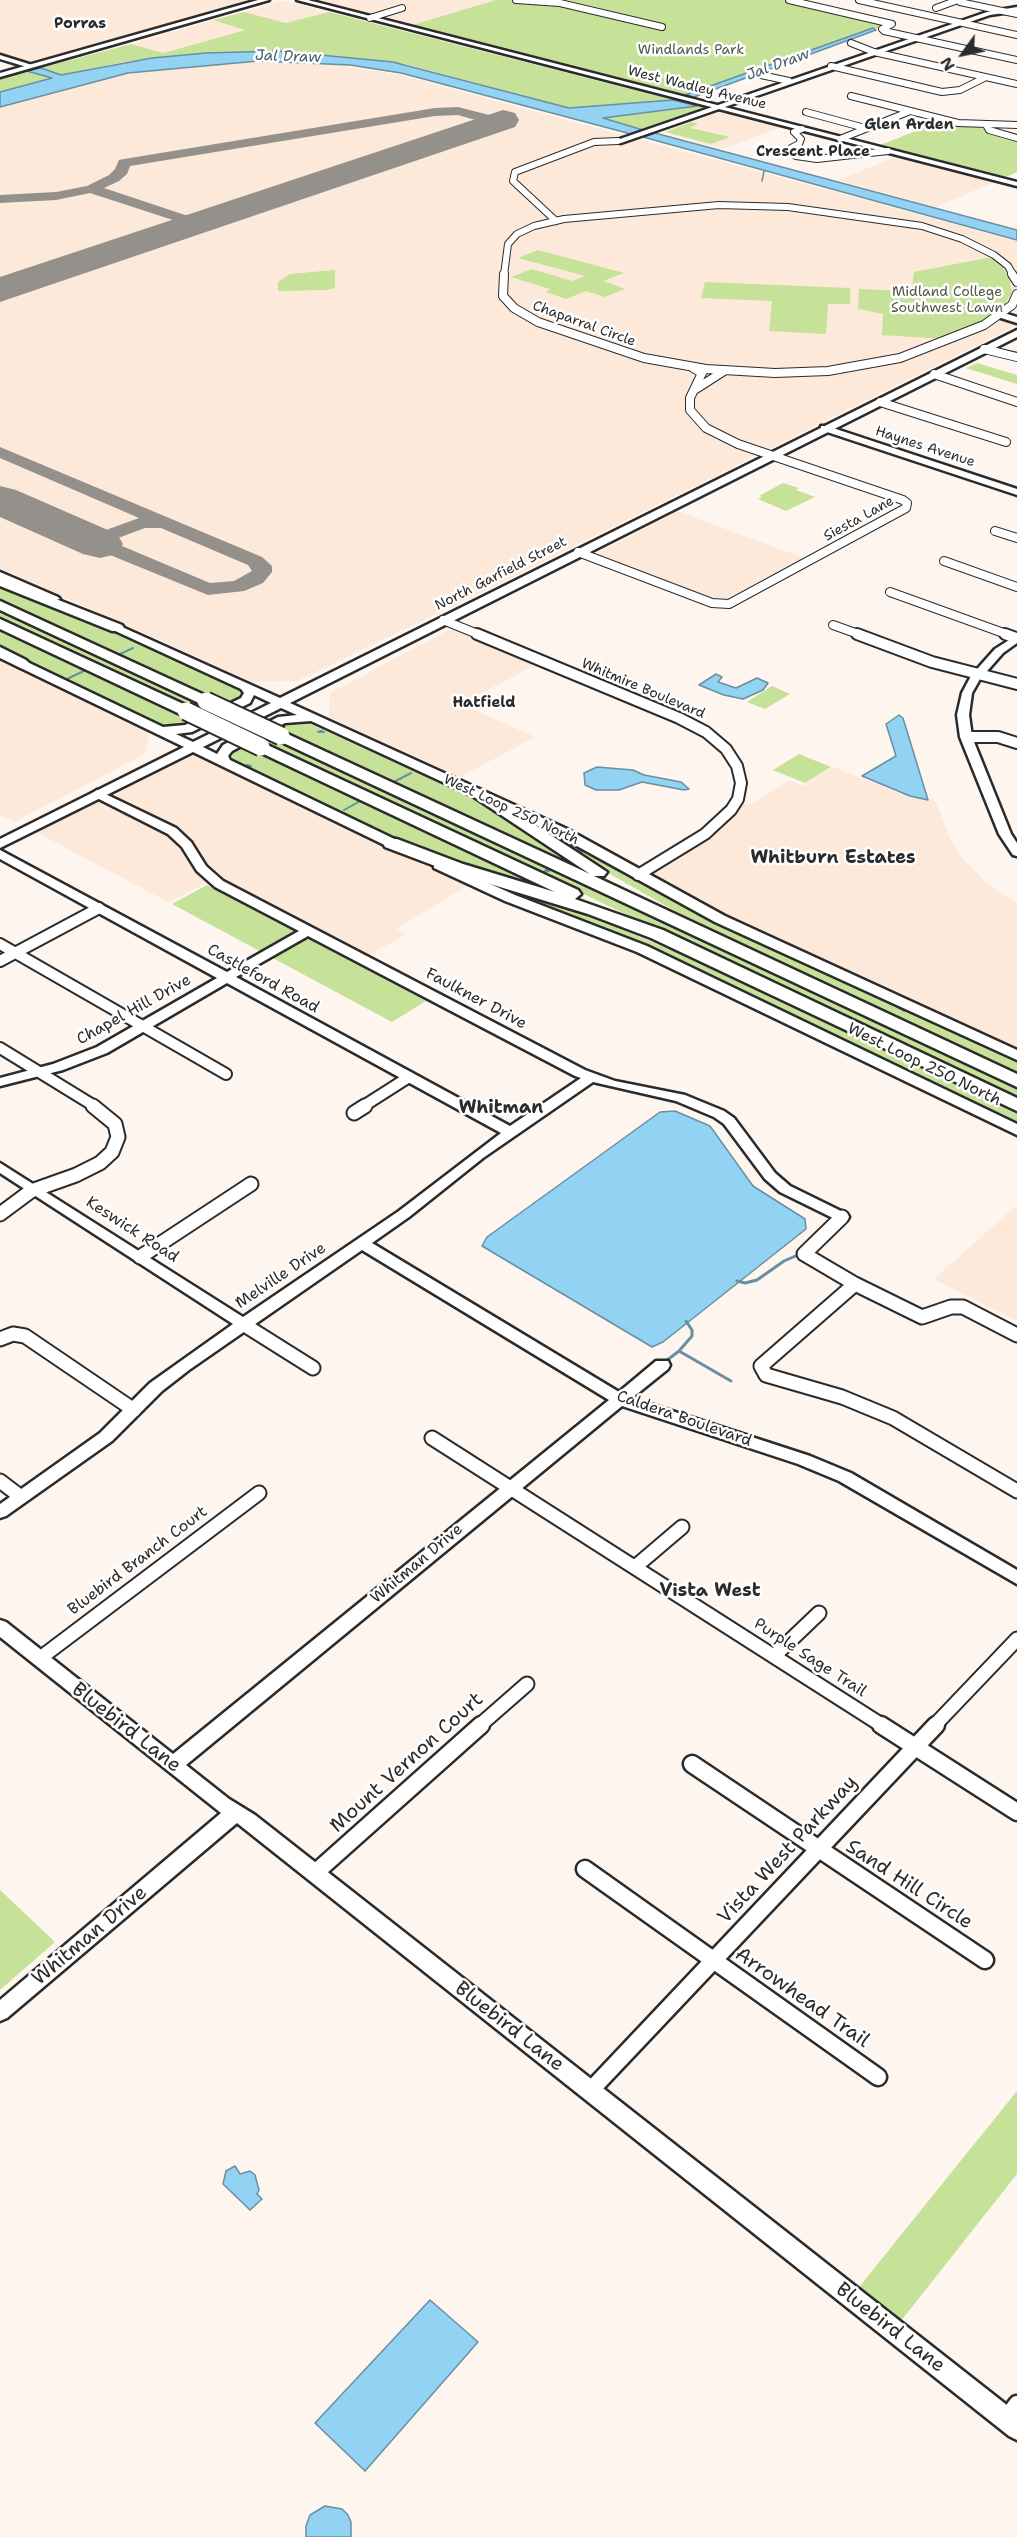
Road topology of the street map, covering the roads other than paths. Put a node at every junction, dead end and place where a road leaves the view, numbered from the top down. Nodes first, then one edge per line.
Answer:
1 (266, 0) edge
2 (300, 0) edge
3 (516, 0) edge
4 (789, 0) edge
5 (863, 0) edge
6 (936, 0) edge
7 (309, 1) edge
8 (959, 1) edge
9 (949, 3) junction
10 (402, 8) dead end
11 (936, 8) dead end
12 (1001, 10) junction
13 (1017, 12) edge
14 (370, 18) junction
15 (962, 23) junction
16 (662, 27) dead end
17 (1017, 35) edge
18 (919, 39) junction
19 (851, 43) dead end
20 (874, 52) junction
21 (0, 59) edge
22 (1017, 60) edge
23 (831, 66) junction
24 (27, 67) junction
25 (0, 75) edge
26 (761, 75) dead end
27 (984, 78) junction
28 (789, 81) junction
29 (1017, 84) edge
30 (851, 96) dead end
31 (718, 107) junction
32 (806, 112) dead end
33 (908, 112) junction
34 (986, 125) junction
35 (1017, 125) edge
36 (866, 128) junction
37 (802, 129) junction
38 (840, 138) junction
39 (1017, 138) edge
40 (618, 141) joint
41 (834, 148) dead end
42 (888, 151) junction
43 (842, 155) junction
44 (554, 159) junction
45 (817, 159) junction
46 (828, 164) dead end
47 (1017, 184) edge
48 (560, 220) junction
49 (1017, 282) edge
50 (1017, 294) edge
51 (1001, 315) junction
52 (1017, 320) edge
53 (1017, 333) edge
54 (984, 350) junction
55 (1017, 357) edge
56 (692, 367) junction
57 (724, 371) junction
58 (934, 375) junction
59 (695, 387) junction
60 (880, 402) junction
61 (1017, 402) edge
62 (824, 428) junction
63 (1006, 442) dead end
64 (771, 455) junction
65 (1017, 492) edge
66 (995, 531) dead end
67 (1017, 538) edge
68 (578, 552) junction
69 (944, 561) dead end
70 (0, 575) edge
71 (0, 581) edge
72 (1017, 587) edge
73 (890, 592) dead end
74 (0, 605) edge
75 (443, 620) junction
76 (0, 623) edge
77 (833, 625) dead end
78 (117, 628) junction
79 (1017, 638) edge
80 (0, 652) edge
81 (21, 663) joint
82 (979, 672) junction
83 (321, 682) junction
84 (1017, 684) edge
85 (246, 688) junction
86 (279, 703) junction
87 (313, 719) junction
88 (162, 732) junction
89 (966, 737) junction
90 (1017, 743) edge
91 (192, 746) junction
92 (228, 763) junction
93 (154, 766) junction
94 (476, 793) junction
95 (97, 795) junction
96 (391, 843) junction
97 (0, 844) edge
98 (1017, 852) edge
99 (0, 854) edge
100 (638, 875) junction
101 (99, 908) junction
102 (307, 931) junction
103 (657, 934) junction
104 (0, 944) edge
105 (726, 944) junction
106 (15, 953) junction
107 (0, 961) edge
108 (226, 978) junction
109 (143, 1027) junction
110 (0, 1048) edge
111 (1017, 1056) edge
112 (39, 1073) junction
113 (226, 1074) dead end
114 (409, 1077) junction
115 (590, 1078) junction
116 (1017, 1081) edge
117 (0, 1082) edge
118 (1017, 1105) edge
119 (354, 1113) dead end
120 (1017, 1130) edge
121 (510, 1132) junction
122 (0, 1167) edge
123 (251, 1184) dead end
124 (35, 1189) junction
125 (0, 1214) edge
126 (842, 1217) joint
127 (361, 1243) junction
128 (140, 1257) junction
129 (855, 1284) junction
130 (243, 1324) junction
131 (1017, 1335) edge
132 (0, 1339) edge
133 (662, 1365) dead end
134 (313, 1368) dead end
135 (619, 1399) junction
136 (134, 1410) junction
137 (432, 1437) dead end
138 (0, 1481) edge
139 (508, 1488) junction
140 (1017, 1491) edge
141 (259, 1493) dead end
142 (21, 1497) junction
143 (0, 1512) edge
144 (682, 1527) dead end
145 (636, 1567) junction
146 (1017, 1578) edge
147 (819, 1613) dead end
148 (0, 1627) edge
149 (1017, 1639) edge
150 (774, 1656) junction
151 (39, 1659) junction
152 (527, 1684) dead end
153 (915, 1746) junction
154 (692, 1764) dead end
155 (173, 1765) junction
156 (236, 1812) junction
157 (1017, 1812) edge
158 (818, 1849) junction
159 (585, 1869) dead end
160 (315, 1873) junction
161 (985, 1960) dead end
162 (712, 1961) junction
163 (0, 2012) edge
164 (878, 2077) dead end
165 (590, 2091) junction
166 (1013, 2417) edge

1 - 24 main road
2 - 7 main road, West Wadley Avenue
3 - 16 street
4 - 18 street
5 - 15 street
6 - 9 street
7 - 14 main road, West Wadley Avenue
8 - 9 street
8 - 12 street
9 - 11 street
10 - 14 street
12 - 13 street
12 - 15 street
14 - 31 main road, West Wadley Avenue
15 - 17 street
15 - 18 street
18 - 20 street
18 - 22 street
19 - 20 street
20 - 23 street
20 - 27 street
21 - 24 street
23 - 27 street
23 - 28 street
24 - 25 main road
26 - 28 street
27 - 29 street
28 - 31 street
30 - 33 street
31 - 37 main road, West Wadley Avenue
31 - 40 street
32 - 36 street
33 - 34 street
33 - 36 street
34 - 35 street
34 - 39 street
36 - 38 street
37 - 38 main road, West Wadley Avenue
37 - 45 street
38 - 42 main road, West Wadley Avenue
40 - 44 street
41 - 43 street
42 - 43 street
42 - 47 main road, West Wadley Avenue
43 - 45 street
44 - 48 street
44 - 48 street
45 - 46 street
48 - 49 street, Chaparral Circle
48 - 56 street, Chaparral Circle
50 - 51 street, Chaparral Circle
51 - 52 street
51 - 57 street, Chaparral Circle
53 - 54 main road, North Garfield Street
54 - 55 street
54 - 58 main road, North Garfield Street
56 - 57 street, Chaparral Circle
56 - 59 street, Siesta Lane
57 - 59 street
58 - 60 main road, North Garfield Street
58 - 61 street
59 - 64 street, Siesta Lane
60 - 62 main road, North Garfield Street
60 - 63 street
62 - 64 main road, North Garfield Street
62 - 65 street, Haynes Avenue
64 - 68 main road, North Garfield Street
64 - 68 street, Siesta Lane
66 - 67 street
68 - 75 main road, North Garfield Street
69 - 72 street
70 - 78 main road, West Loop 250 North
71 - 78 highway
73 - 79 street
74 - 105 highway, bridge
75 - 83 main road, North Garfield Street
75 - 100 street, Whitmire Boulevard
76 - 103 highway, bridge
77 - 82 street
78 - 85 main road, West Loop 250 North
79 - 82 street
80 - 81 highway
81 - 88 main road, West Loop 250 North
82 - 84 street
82 - 89 street
83 - 85 main road
83 - 86 main road, North Garfield Street
83 - 87 main road
85 - 86 main road, West Loop 250 North
85 - 88 main road
86 - 87 main road, West Loop 250 North
86 - 91 main road, North Garfield Street
87 - 92 main road
87 - 94 main road, West Loop 250 North
88 - 91 main road, West Loop 250 North
88 - 93 main road
89 - 90 street
89 - 98 street
91 - 92 main road, West Loop 250 North
91 - 93 main road, North Garfield Street
92 - 93 main road
92 - 96 main road, West Loop 250 North
93 - 95 main road, North Garfield Street
94 - 100 main road, West Loop 250 North
94 - 105 highway
95 - 97 main road, North Garfield Street
95 - 102 street, Faulkner Drive
96 - 103 highway
96 - 120 main road, West Loop 250 North
99 - 101 street, Castleford Road
100 - 111 main road, West Loop 250 North
101 - 106 street
101 - 108 street, Castleford Road
102 - 108 street, Chapel Hill Drive
102 - 115 street, Faulkner Drive
103 - 118 highway
104 - 106 street
105 - 116 highway
106 - 107 street
106 - 109 street
108 - 109 street, Chapel Hill Drive
108 - 114 street, Castleford Road
109 - 112 street, Chapel Hill Drive
109 - 113 street
110 - 112 street
112 - 117 street, Chapel Hill Drive
112 - 124 street
114 - 119 street
114 - 121 street, Castleford Road
115 - 121 street, Melville Drive
115 - 126 street, Faulkner Drive
121 - 127 street, Melville Drive
122 - 124 street, Keswick Road
123 - 128 street
124 - 125 street
124 - 128 street, Keswick Road
126 - 129 street
127 - 130 street, Melville Drive
127 - 135 street, Caldera Boulevard
128 - 130 street, Keswick Road
129 - 131 street
129 - 140 street
130 - 134 street
130 - 136 street, Melville Drive
132 - 136 street
133 - 135 street, Whitman Drive
135 - 139 street, Whitman Drive
135 - 146 street, Caldera Boulevard
136 - 142 street, Melville Drive
137 - 139 street, Purple Sage Trail
138 - 142 street
139 - 145 street, Purple Sage Trail
139 - 155 street, Whitman Drive
141 - 151 street, Bluebird Branch Court
142 - 143 street, Melville Drive
144 - 145 street
145 - 150 street, Purple Sage Trail
147 - 150 street
148 - 151 street, Bluebird Lane
149 - 153 street, Vista West Parkway
150 - 153 street, Purple Sage Trail
151 - 155 street, Bluebird Lane
152 - 160 street, Mount Vernon Court
153 - 157 street, Purple Sage Trail
153 - 158 street, Vista West Parkway
154 - 158 street, Sand Hill Circle
155 - 156 street, Bluebird Lane
156 - 160 street, Bluebird Lane
156 - 163 street, Whitman Drive
158 - 161 street, Sand Hill Circle
158 - 162 street, Vista West Parkway
159 - 162 street, Arrowhead Trail
160 - 165 street, Bluebird Lane
162 - 164 street, Arrowhead Trail
162 - 165 street, Vista West Parkway
165 - 166 street, Bluebird Lane

